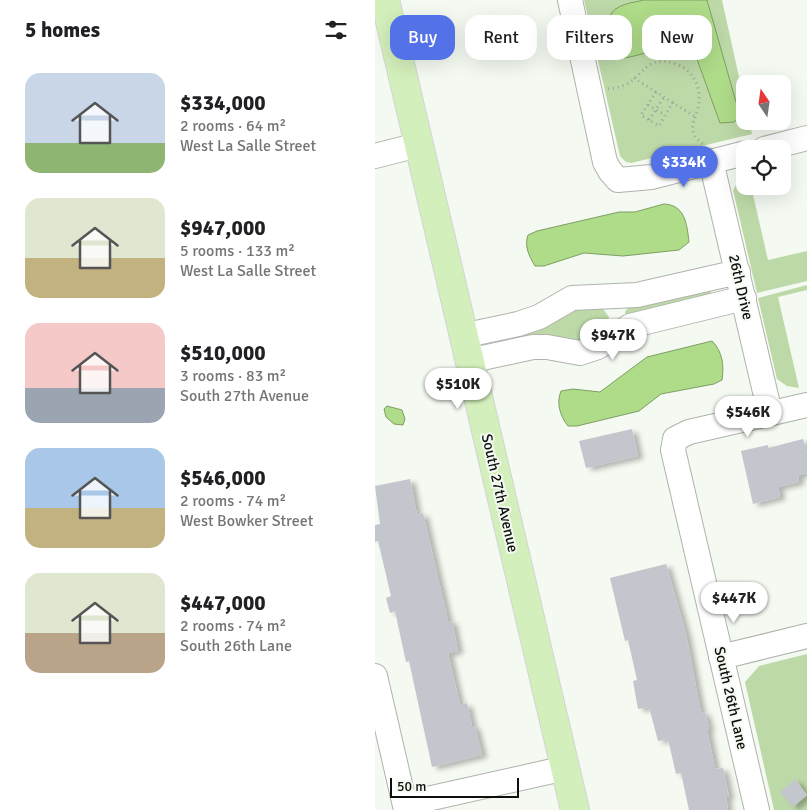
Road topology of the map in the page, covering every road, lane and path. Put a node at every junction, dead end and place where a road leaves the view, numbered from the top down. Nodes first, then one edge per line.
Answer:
1 (385, 0) edge
2 (570, 0) edge
3 (634, 78) junction
4 (602, 90) dead end
5 (656, 92) junction
6 (664, 97) junction
7 (673, 102) junction
8 (648, 105) junction
9 (656, 110) junction
10 (665, 115) junction
11 (694, 116) junction
12 (649, 120) junction
13 (807, 138) edge
14 (791, 142) edge
15 (418, 145) junction
16 (736, 153) edge
17 (709, 154) junction
18 (375, 156) edge
19 (738, 272) junction
20 (744, 298) junction
21 (465, 348) junction
22 (807, 405) edge
23 (770, 413) junction
24 (807, 636) edge
25 (721, 657) junction
26 (375, 676) edge
27 (378, 700) edge
28 (566, 768) junction
29 (406, 807) edge
30 (575, 810) edge
31 (757, 810) edge

1 - 15 main road, South 27th Avenue
2 - 17 street
3 - 4 path
3 - 5 path
3 - 11 path
5 - 6 path
5 - 8 path
6 - 7 path
6 - 9 path
7 - 10 path
7 - 11 path
8 - 9 path
8 - 12 path
9 - 10 path
9 - 12 path
10 - 12 path
11 - 17 path
13 - 14 street
15 - 18 street
15 - 21 main road, South 27th Avenue
16 - 17 street
17 - 19 street, 26th Drive
19 - 20 street, 26th Drive
19 - 21 street
20 - 21 street
20 - 23 street, 26th Drive
21 - 28 main road, South 27th Avenue
22 - 23 street
23 - 25 street, South 26th Lane
24 - 25 street
25 - 31 street, South 26th Lane
26 - 27 street
27 - 29 street
28 - 29 street
28 - 30 main road, South 27th Avenue

